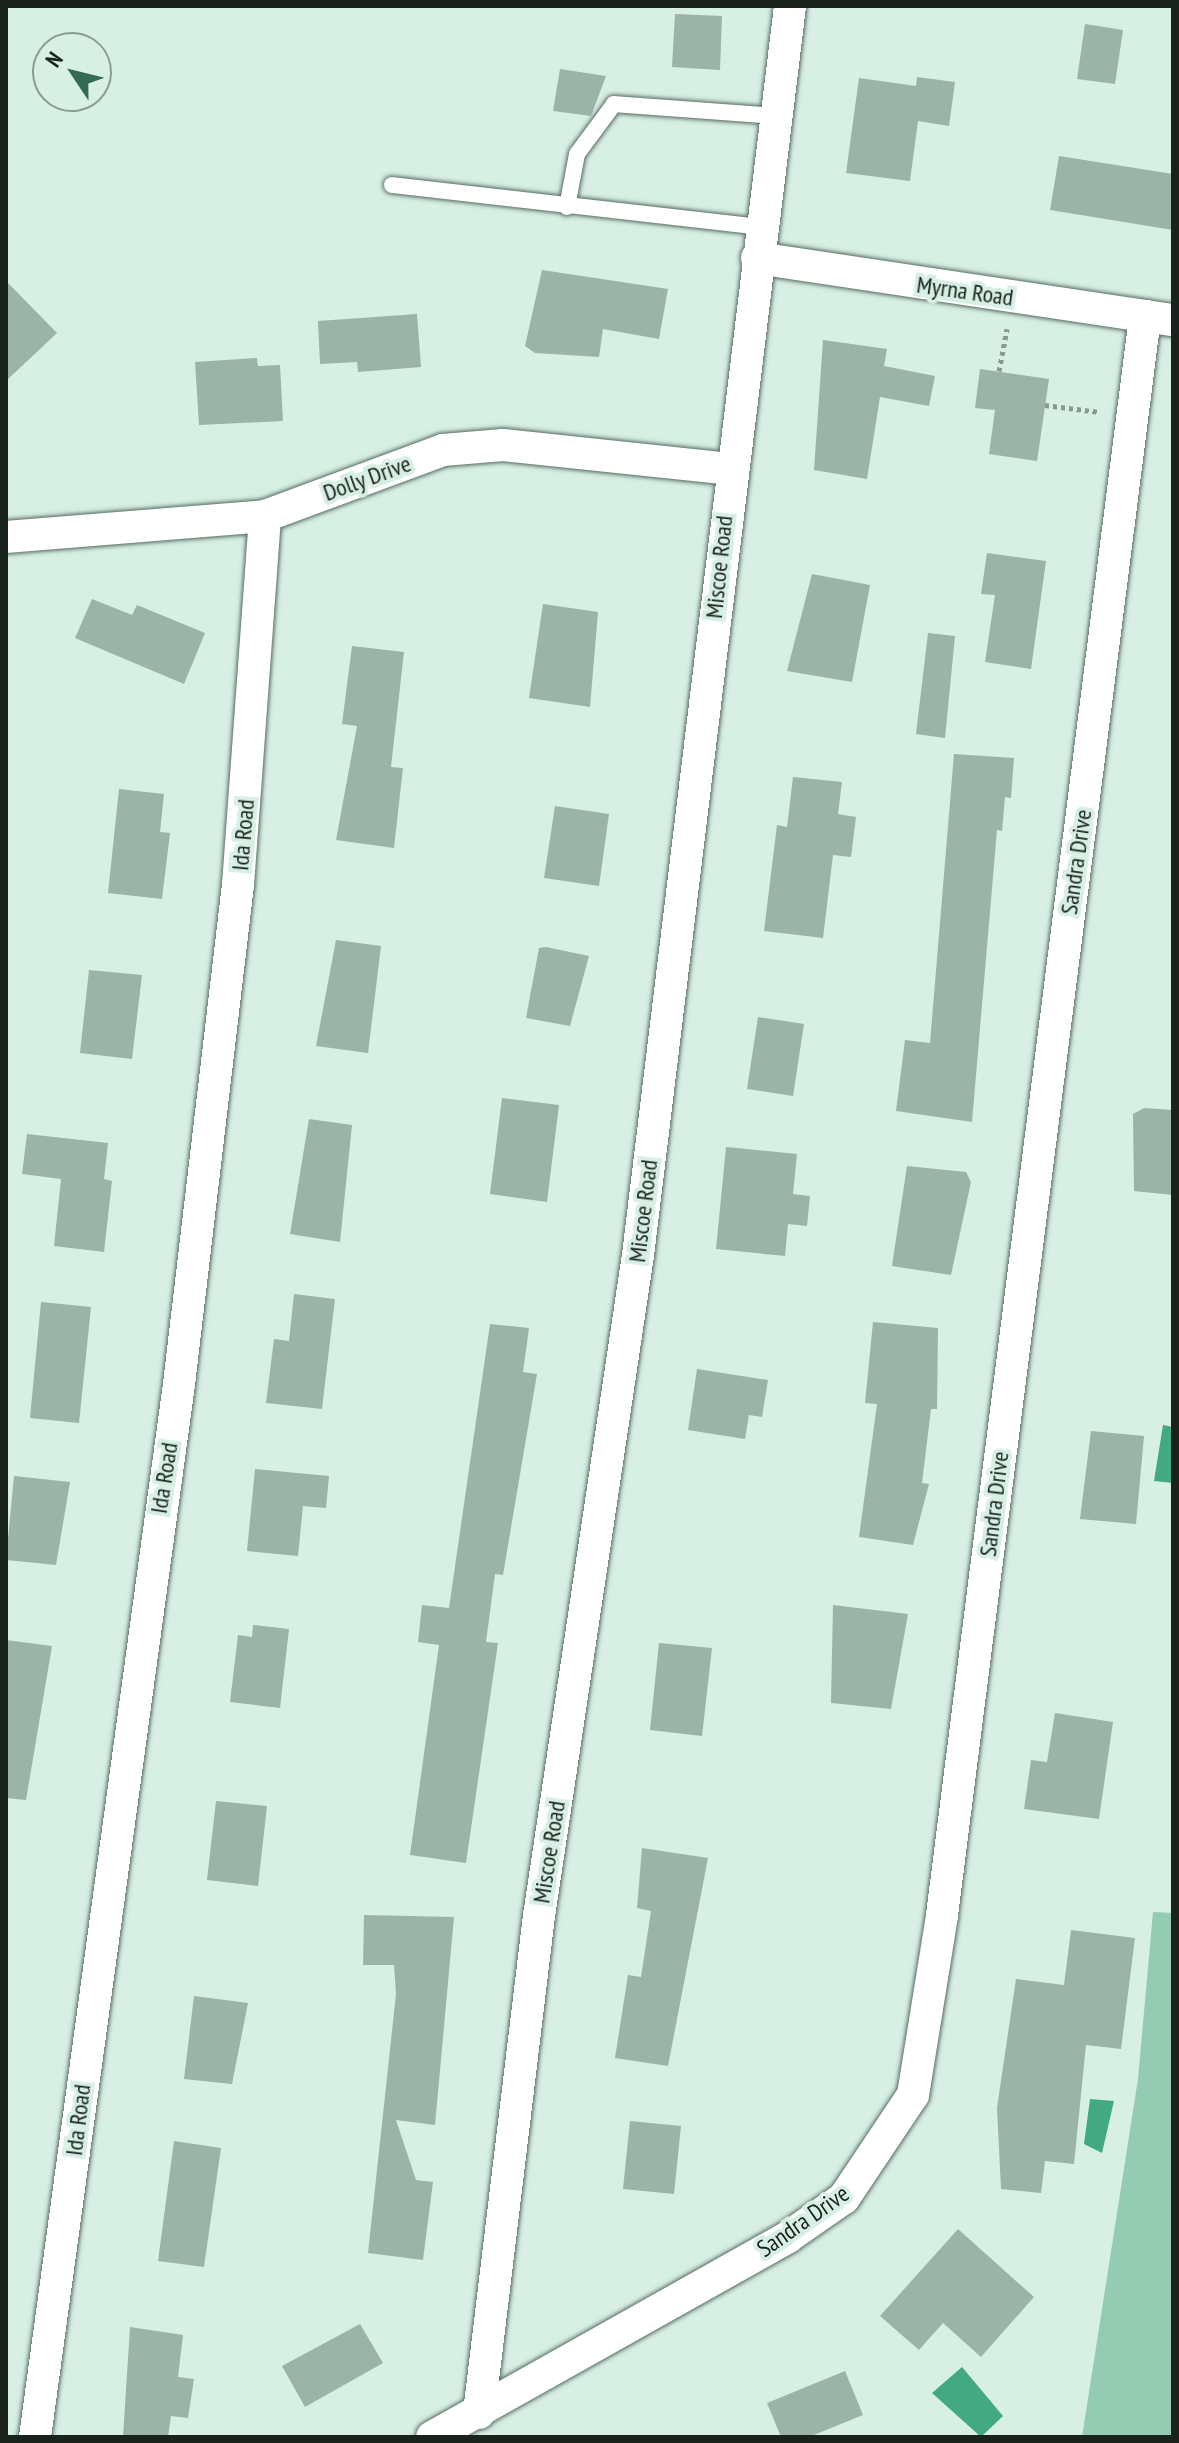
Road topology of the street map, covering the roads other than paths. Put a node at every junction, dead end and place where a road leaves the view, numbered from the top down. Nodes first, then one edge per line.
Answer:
1 (790, 6) edge
2 (776, 116) junction
3 (392, 185) dead end
4 (567, 207) junction
5 (759, 243) junction
6 (1159, 318) edge
7 (730, 469) junction
8 (265, 516) junction
9 (6, 537) edge
10 (479, 2413) junction
11 (35, 2437) edge
12 (432, 2437) edge

1 - 2 street, Miscoe Road
2 - 4 lane
2 - 5 street, Miscoe Road
3 - 4 lane
4 - 5 lane
5 - 6 street, Myrna Road
5 - 7 street, Miscoe Road
6 - 10 street, Sandra Drive
7 - 8 street, Dolly Drive
7 - 10 street, Miscoe Road
8 - 9 street, Dolly Drive
8 - 11 street, Ida Road
10 - 12 street, Sandra Drive

